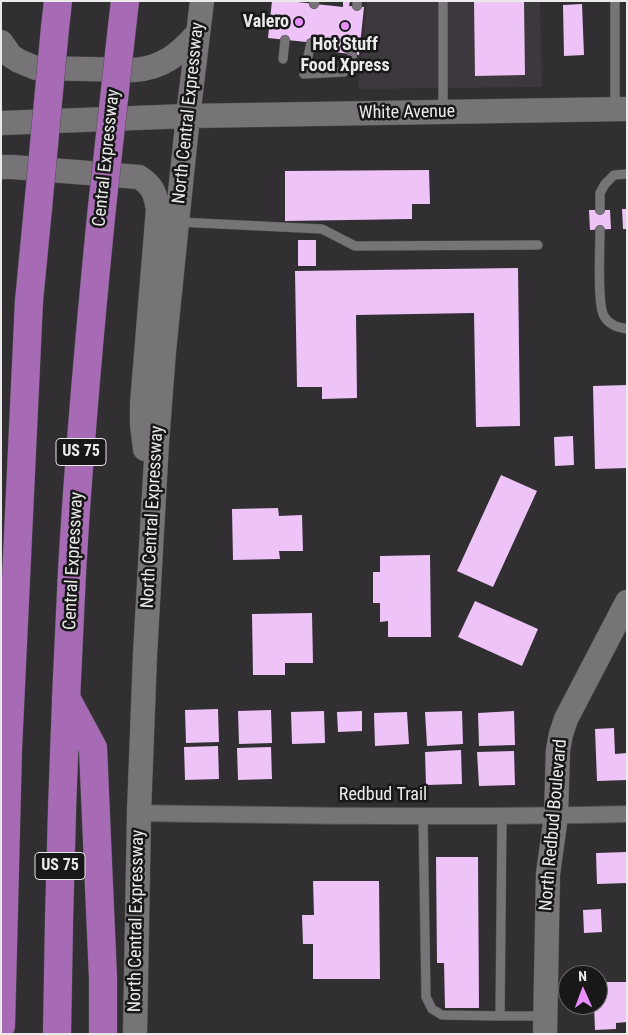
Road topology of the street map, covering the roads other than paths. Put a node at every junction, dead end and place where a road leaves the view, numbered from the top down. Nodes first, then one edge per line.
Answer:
1 (202, 1) edge
2 (443, 1) edge
3 (615, 1) edge
4 (57, 14) edge
5 (124, 14) edge
6 (198, 34) junction
7 (285, 40) dead end
8 (1, 42) edge
9 (311, 43) dead end
10 (352, 54) dead end
11 (283, 59) dead end
12 (621, 109) edge
13 (443, 113) junction
14 (188, 116) junction
15 (1, 123) edge
16 (1, 167) edge
17 (627, 174) edge
18 (600, 210) dead end
19 (177, 222) junction
20 (600, 230) dead end
21 (538, 245) dead end
22 (29, 300) junction
23 (627, 329) edge
24 (1, 505) edge
25 (153, 513) junction
26 (627, 602) edge
27 (66, 698) junction
28 (139, 813) junction
29 (627, 814) edge
30 (423, 815) junction
31 (502, 816) junction
32 (556, 816) junction
33 (500, 1016) junction
34 (545, 1025) edge
35 (1, 1026) edge
36 (57, 1034) edge
37 (103, 1034) edge
38 (135, 1034) edge

1 - 6 main road, North Central Expressway
2 - 13 lane
3 - 12 lane
4 - 22 highway, bridge
5 - 27 highway, Central Expressway / US 75, bridge
6 - 8 main road
6 - 14 main road, North Central Expressway
7 - 11 lane
9 - 10 lane
12 - 13 main road, White Avenue
13 - 14 main road, White Avenue
14 - 15 main road, White Avenue
14 - 19 main road, North Central Expressway
16 - 25 main road
17 - 18 lane
19 - 21 lane
19 - 25 main road, North Central Expressway
20 - 23 lane
22 - 24 highway
22 - 35 highway
25 - 28 main road, North Central Expressway
26 - 32 main road, North Redbud Boulevard
27 - 36 highway, Central Expressway / US 75
27 - 37 highway
28 - 30 street, Redbud Trail
28 - 38 main road, North Central Expressway
29 - 32 street, Redbud Trail
30 - 31 street, Redbud Trail
30 - 33 lane
31 - 32 street, Redbud Trail
31 - 33 lane
32 - 34 main road, North Redbud Boulevard
33 - 34 lane

